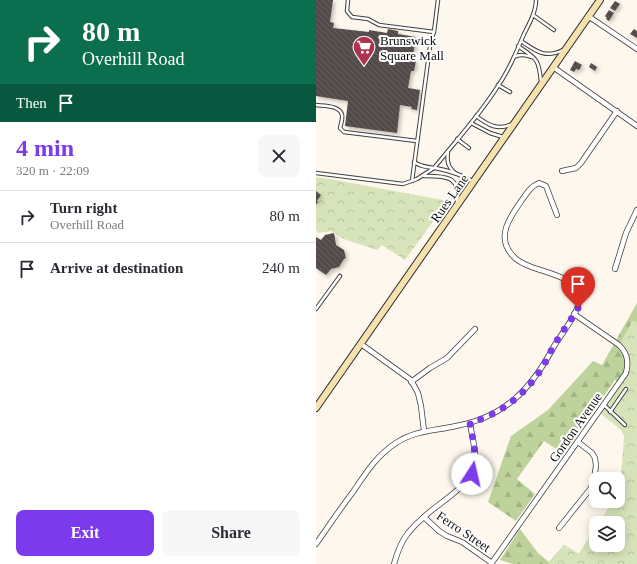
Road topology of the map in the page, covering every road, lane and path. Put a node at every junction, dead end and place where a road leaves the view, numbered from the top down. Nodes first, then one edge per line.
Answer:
1 (348, 0) edge
2 (438, 0) edge
3 (536, 0) edge
4 (600, 0) edge
5 (533, 15) junction
6 (588, 16) junction
7 (554, 30) dead end
8 (434, 32) junction
9 (521, 41) junction
10 (518, 46) junction
11 (567, 47) junction
12 (637, 49) edge
13 (534, 57) junction
14 (513, 58) junction
15 (553, 67) junction
16 (498, 85) junction
17 (541, 85) junction
18 (510, 92) dead end
19 (316, 105) edge
20 (617, 112) junction
21 (476, 116) junction
22 (471, 123) junction
23 (514, 123) junction
24 (637, 126) edge
25 (504, 138) junction
26 (457, 139) junction
27 (417, 141) junction
28 (469, 148) dead end
29 (449, 150) junction
30 (414, 162) junction
31 (434, 168) junction
32 (562, 171) dead end
33 (316, 173) edge
34 (456, 173) junction
35 (423, 176) junction
36 (412, 182) junction
37 (474, 182) junction
38 (456, 207) junction
39 (637, 211) edge
40 (557, 215) dead end
41 (615, 269) dead end
42 (340, 276) dead end
43 (316, 309) edge
44 (574, 314) junction
45 (475, 329) dead end
46 (361, 344) junction
47 (412, 382) junction
48 (626, 389) dead end
49 (604, 406) junction
50 (316, 408) edge
51 (610, 412) junction
52 (470, 423) junction
53 (625, 424) dead end
54 (424, 431) junction
55 (578, 442) junction
56 (424, 517) junction
57 (559, 528) dead end
58 (316, 544) edge
59 (394, 564) edge
60 (492, 564) edge

1 - 8 lane
2 - 8 lane
3 - 5 lane
4 - 6 main road, Rues Lane
5 - 7 lane
5 - 9 lane
6 - 11 main road, Rues Lane
6 - 12 street
8 - 27 lane
9 - 10 lane
9 - 11 lane
10 - 13 lane
10 - 14 lane
11 - 15 main road, Rues Lane
13 - 14 lane
13 - 17 lane
14 - 16 lane
15 - 17 main road, Rues Lane
15 - 20 street
16 - 18 lane
16 - 21 lane
17 - 23 main road, Rues Lane
19 - 27 lane
20 - 24 street
20 - 32 street
21 - 22 lane
21 - 23 lane
22 - 25 lane
22 - 26 lane
23 - 25 main road, Rues Lane
25 - 37 main road, Rues Lane
26 - 28 lane
26 - 29 lane
27 - 30 lane
29 - 31 lane
29 - 34 lane
30 - 31 lane
30 - 36 lane
31 - 34 lane
31 - 35 lane
33 - 36 lane
34 - 37 lane
35 - 36 lane
35 - 38 lane
37 - 38 main road, Rues Lane
38 - 46 main road, Rues Lane
39 - 41 street
40 - 44 street
42 - 43 lane
44 - 49 street, Gordon Avenue
44 - 52 street
45 - 47 street
46 - 47 street
46 - 50 main road, Rues Lane
47 - 54 street
48 - 51 lane
49 - 51 lane
49 - 55 street, Gordon Avenue
51 - 53 lane
52 - 54 street
52 - 56 street
54 - 58 street
55 - 57 street
55 - 60 street, Gordon Avenue
56 - 59 street
56 - 60 street, Ferro Street

